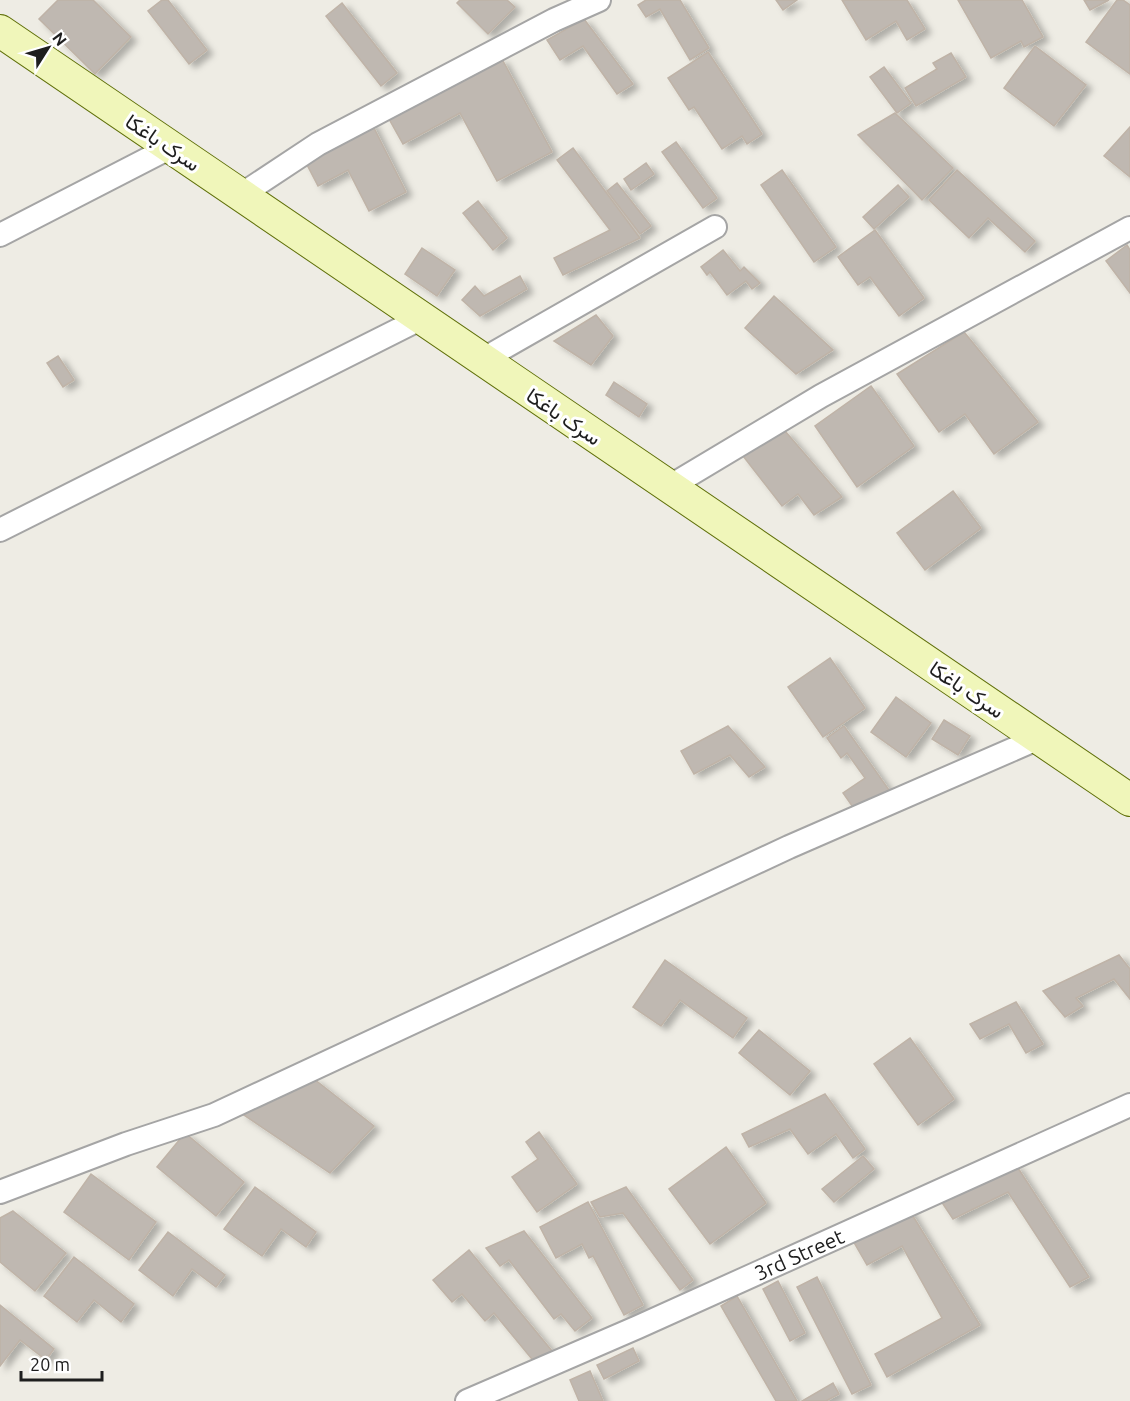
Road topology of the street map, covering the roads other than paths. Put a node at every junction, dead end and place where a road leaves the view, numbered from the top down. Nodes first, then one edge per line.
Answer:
1 (599, 0) edge
2 (0, 31) edge
3 (171, 147) junction
4 (241, 195) junction
5 (715, 226) dead end
6 (1130, 228) edge
7 (0, 235) edge
8 (422, 318) junction
9 (482, 360) junction
10 (669, 487) junction
11 (0, 530) edge
12 (1039, 738) junction
13 (1130, 800) edge
14 (1130, 1105) edge
15 (0, 1192) edge
16 (466, 1401) edge

1 - 4 street
2 - 3 street, سرک باغکا
3 - 4 street, سرک باغکا
3 - 7 street
4 - 8 street, سرک باغکا
5 - 9 street
6 - 10 street
8 - 9 street, سرک باغکا
8 - 11 street
9 - 10 street, سرک باغکا
10 - 12 street, سرک باغکا
12 - 13 street, سرک باغکا
12 - 15 street
14 - 16 street, 3rd Street

